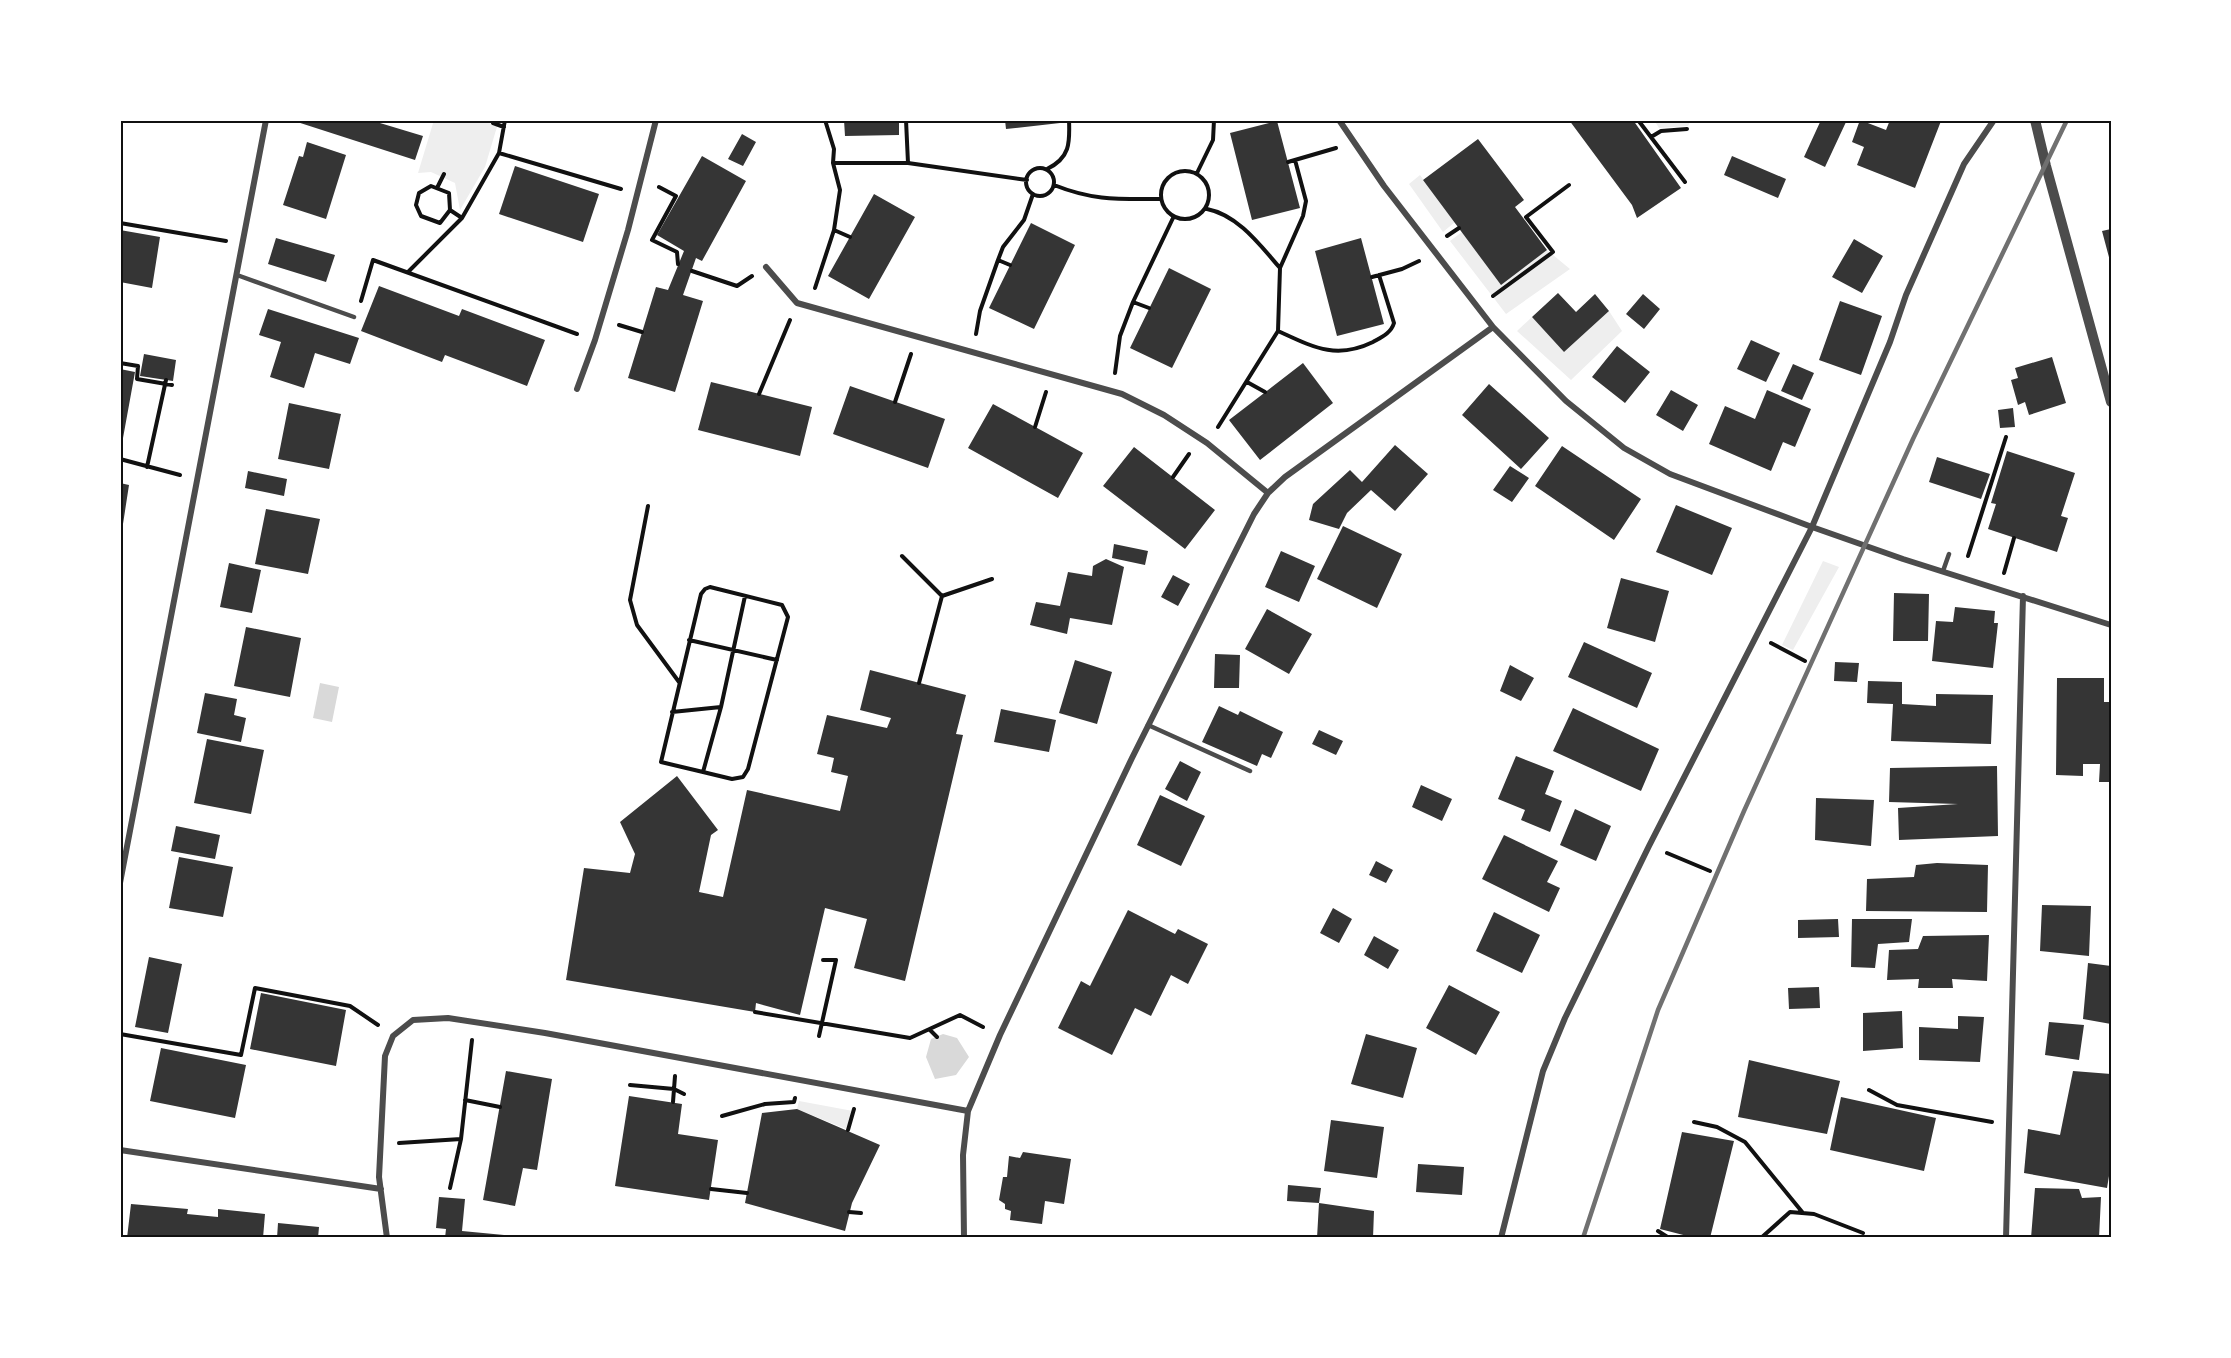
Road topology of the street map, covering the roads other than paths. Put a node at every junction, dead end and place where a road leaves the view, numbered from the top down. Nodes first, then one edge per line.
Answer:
1 (266, 120) edge
2 (656, 120) edge
3 (1339, 120) edge
4 (1994, 120) edge
5 (2036, 120) edge
6 (766, 267) road end
7 (237, 275) junction
8 (354, 317) road end
9 (1493, 327) junction
10 (577, 389) dead end
11 (2111, 402) edge
12 (1268, 494) junction
13 (1812, 527) junction
14 (1949, 554) dead end
15 (1943, 571) junction
16 (2023, 596) junction
17 (2111, 625) edge
18 (1148, 725) junction
19 (1250, 771) dead end
20 (120, 883) edge
21 (968, 1112) junction
22 (120, 1150) edge
23 (381, 1189) junction
24 (387, 1238) edge
25 (964, 1238) edge
26 (1501, 1238) edge
27 (2006, 1238) edge

1 - 7 street
2 - 10 street
3 - 9 street
4 - 13 street
5 - 11 street
6 - 12 street
7 - 8 lane
7 - 20 street
9 - 12 street
9 - 13 street
12 - 18 street
13 - 15 street
13 - 26 street
14 - 15 lane
15 - 16 street
16 - 17 street
16 - 27 street
18 - 19 lane
18 - 21 street
21 - 23 street
21 - 25 street
22 - 23 street
23 - 24 street

